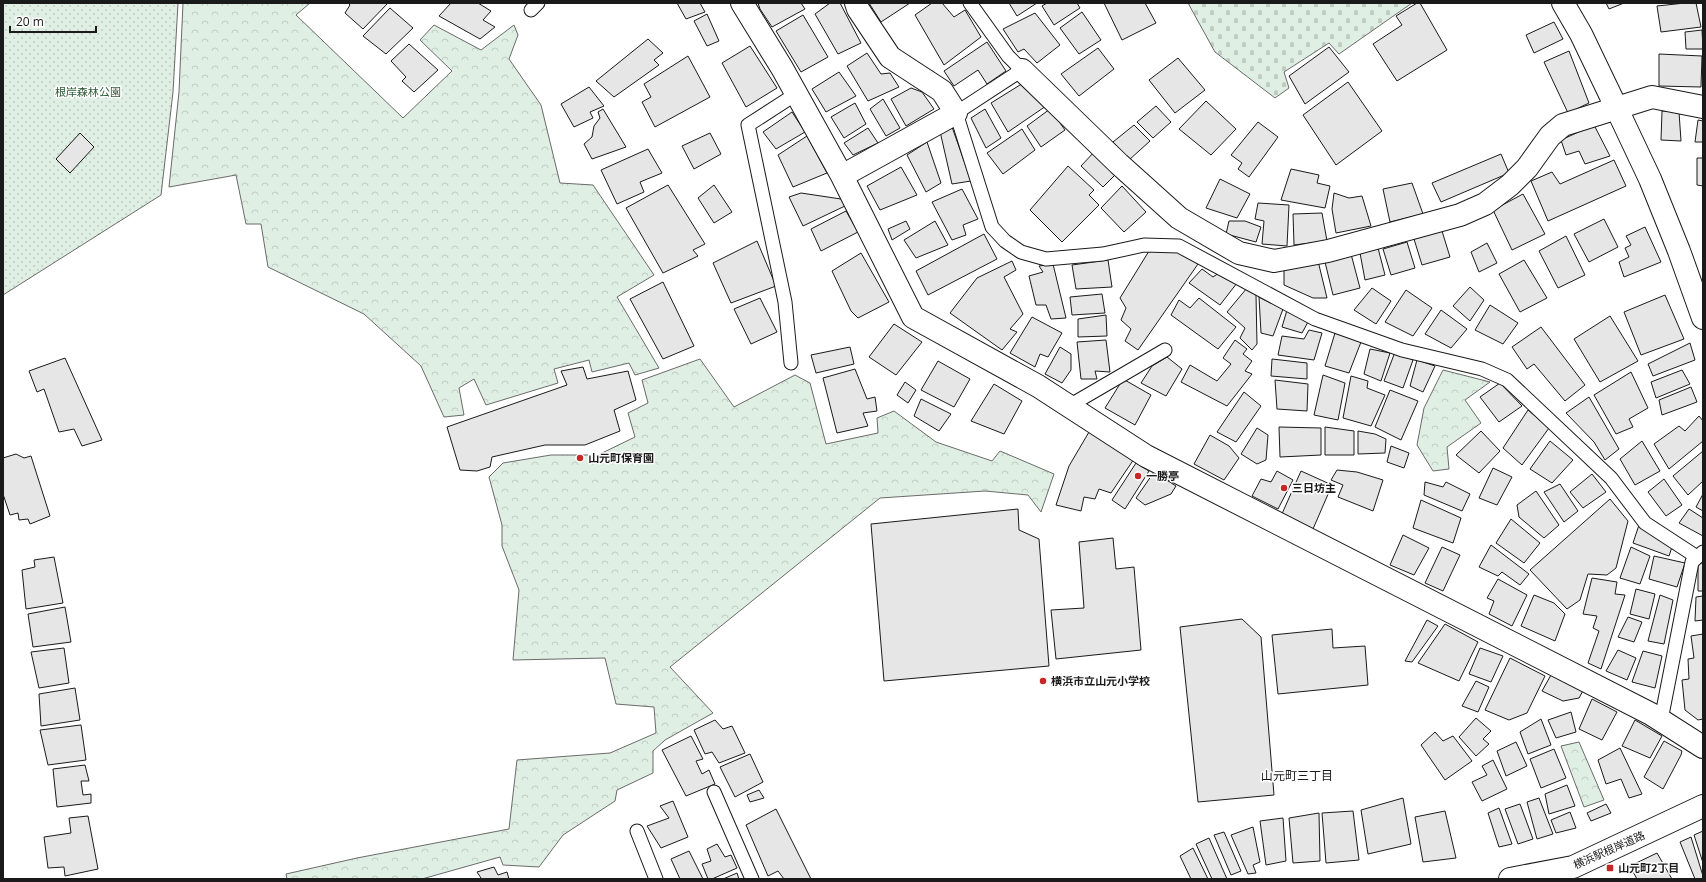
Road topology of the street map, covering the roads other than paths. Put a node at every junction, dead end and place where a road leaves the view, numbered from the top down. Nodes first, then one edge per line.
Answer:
1 (742, 3) edge
2 (856, 3) edge
3 (970, 3) edge
4 (1563, 3) edge
5 (1022, 70) junction
6 (796, 94) junction
7 (1703, 106) edge
8 (1616, 107) junction
9 (956, 112) junction
10 (842, 176) junction
11 (1703, 318) edge
12 (1165, 350) dead end
13 (791, 363) dead end
14 (1069, 406) junction
15 (1700, 555) edge
16 (1661, 720) junction
17 (1703, 747) edge
18 (714, 792) dead end
19 (1703, 806) edge
20 (637, 831) dead end
21 (656, 879) edge
22 (752, 879) edge
23 (1510, 879) edge

1 - 6 street
2 - 9 street
3 - 5 lane
4 - 8 street
5 - 8 street
5 - 9 lane
6 - 10 street
6 - 13 lane
7 - 8 street
8 - 11 street
9 - 10 street
9 - 15 lane
10 - 14 street
12 - 14 lane
14 - 16 street
15 - 16 lane
16 - 17 street
18 - 22 lane
19 - 23 street, 横浜駅根岸道路
20 - 21 lane

